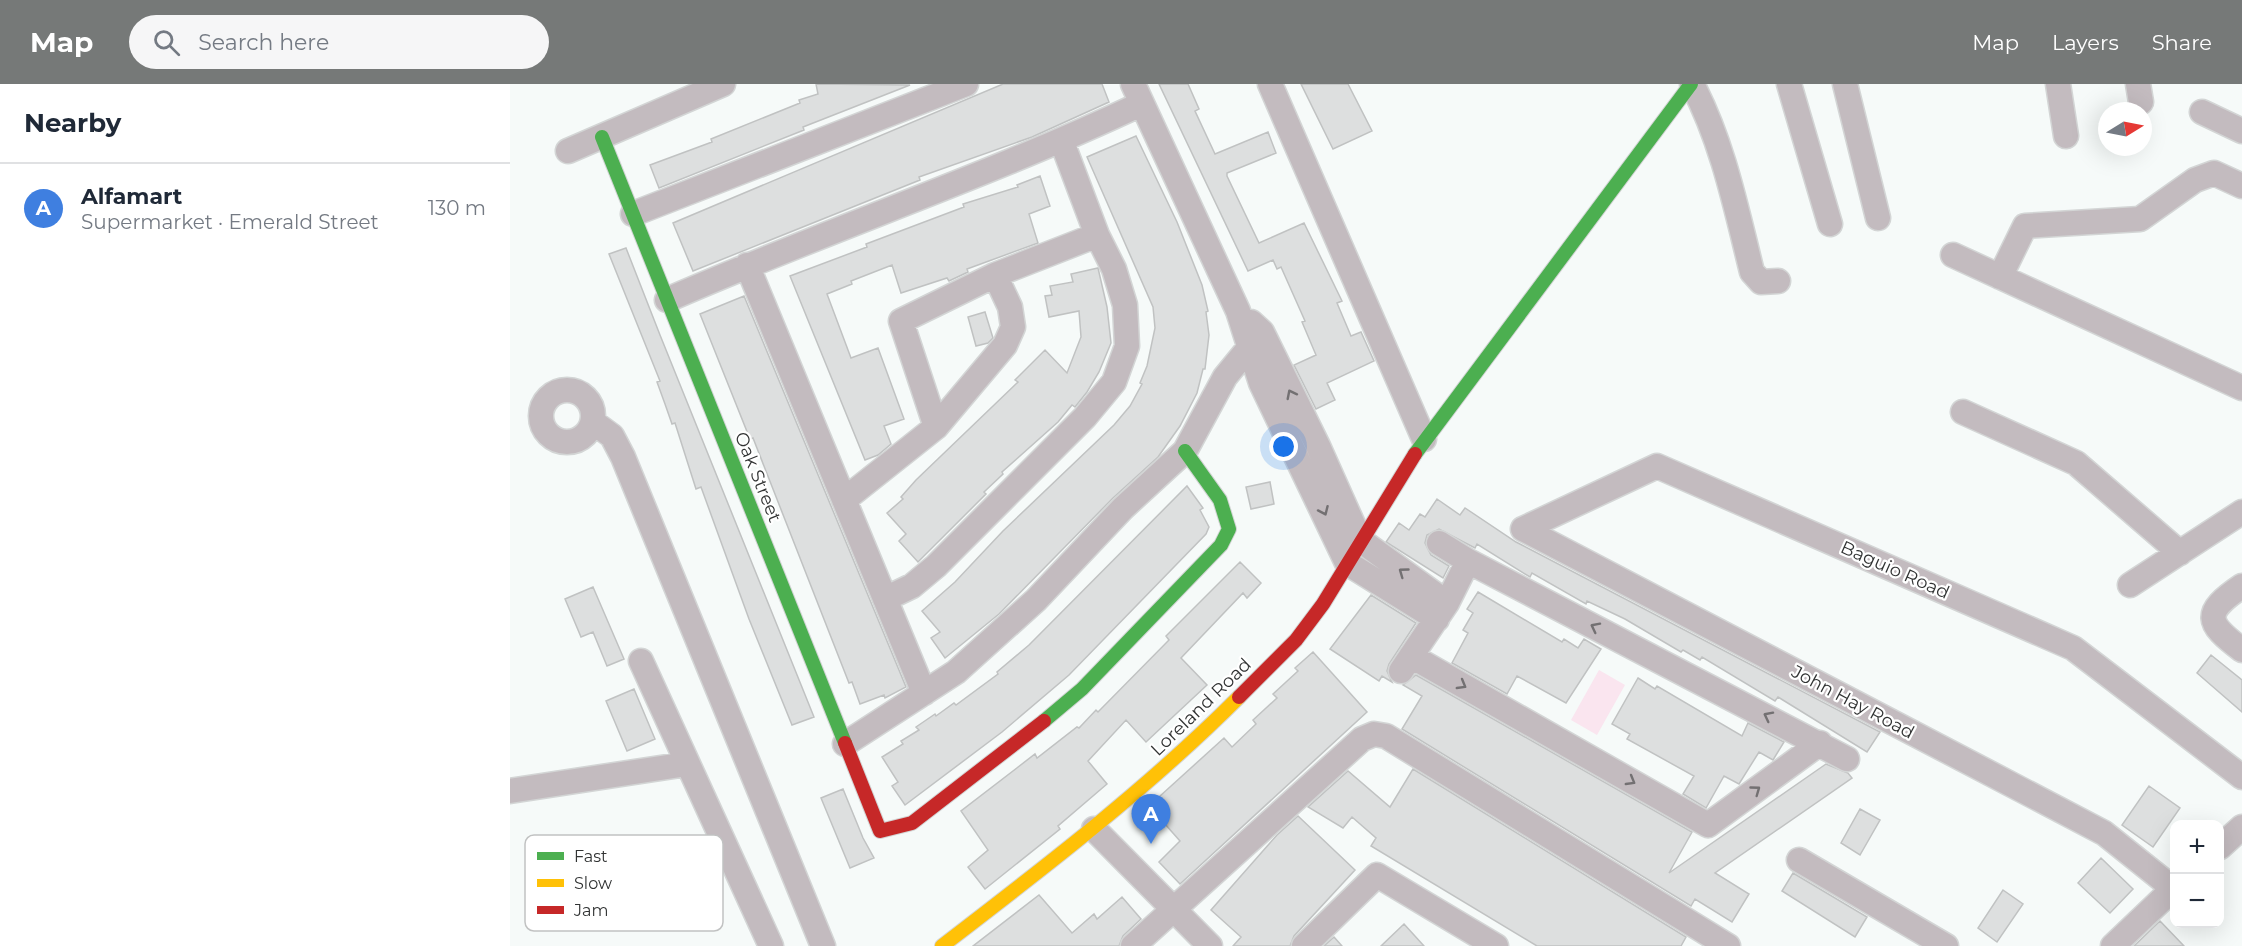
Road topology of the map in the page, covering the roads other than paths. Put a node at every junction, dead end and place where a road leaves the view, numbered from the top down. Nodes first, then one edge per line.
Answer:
1 (723, 84) edge
2 (966, 84) edge
3 (1270, 84) edge
4 (1691, 84) edge
5 (1789, 84) edge
6 (1845, 84) edge
7 (2058, 84) edge
8 (1137, 94) edge
9 (2202, 112) dead end
10 (2242, 131) edge
11 (2066, 136) dead end
12 (602, 137) junction
13 (1062, 142) junction
14 (568, 152) dead end
15 (2242, 186) edge
16 (633, 214) junction
17 (1878, 218) dead end
18 (1830, 224) dead end
19 (1097, 235) junction
20 (1953, 255) dead end
21 (747, 265) junction
22 (995, 275) junction
23 (2000, 277) junction
24 (1778, 281) dead end
25 (667, 300) junction
26 (1256, 339) junction
27 (2240, 385) edge
28 (1963, 412) dead end
29 (593, 422) dead end
30 (936, 427) junction
31 (1424, 439) junction
32 (1185, 451) junction
33 (844, 500) junction
34 (2242, 512) edge
35 (1523, 529) joint
36 (1360, 540) junction
37 (1438, 543) dead end
38 (2180, 553) junction
39 (1468, 561) junction
40 (1347, 563) junction
41 (2130, 585) dead end
42 (2242, 586) edge
43 (885, 599) junction
44 (1442, 611) junction
45 (2242, 650) edge
46 (641, 661) dead end
47 (924, 693) junction
48 (1820, 743) junction
49 (845, 744) junction
50 (1847, 759) dead end
51 (687, 764) junction
52 (2242, 777) edge
53 (510, 790) edge
54 (2242, 827) edge
55 (1094, 829) junction
56 (720, 835) edge
57 (723, 842) edge
58 (2224, 843) edge
59 (1798, 860) dead end
60 (2170, 886) edge
61 (2170, 893) edge
62 (1175, 911) junction
63 (1465, 939) edge
64 (949, 944) edge
65 (771, 946) edge
66 (823, 946) edge
67 (1133, 946) edge
68 (1210, 946) edge
69 (1304, 946) edge
70 (1497, 946) edge
71 (1728, 946) edge
72 (1946, 946) edge
73 (2113, 946) edge

1 - 12 street
2 - 16 street
3 - 31 street
4 - 24 street
4 - 31 street, Loreland Road
5 - 18 street
6 - 17 street
7 - 11 street
8 - 13 street
8 - 26 street
9 - 10 street
12 - 14 street
12 - 16 street, Oak Street
13 - 19 street
13 - 21 street
15 - 23 street
16 - 25 street, Oak Street
19 - 22 street
19 - 43 street
20 - 23 street
21 - 25 street
21 - 33 street
22 - 30 street
22 - 30 street
23 - 27 street
25 - 49 street, Oak Street
26 - 32 street
36 -> 26 street
26 -> 40 street
28 - 38 street
29 - 66 street
30 - 33 street
31 - 36 street, Loreland Road
32 - 47 street
32 - 49 street, Oak Street
33 - 43 street
34 - 38 street
35 - 52 street, Baguio Road
35 - 60 street, John Hay Road
36 - 40 street, Loreland Road
44 -> 36 street
37 - 39 street
38 - 41 street
39 - 44 street
48 -> 39 street
40 - 44 street
40 - 55 street, Loreland Road
42 - 45 street
43 - 47 street
44 -> 48 street
46 - 51 street
47 - 49 street
48 - 50 street
51 - 53 street
51 - 56 street
54 - 58 street
55 - 62 street
55 - 64 street, Loreland Road
57 - 65 street
59 - 72 street
61 - 73 street
62 - 67 street
62 - 68 street
62 - 71 street
63 - 69 street
63 - 70 street

